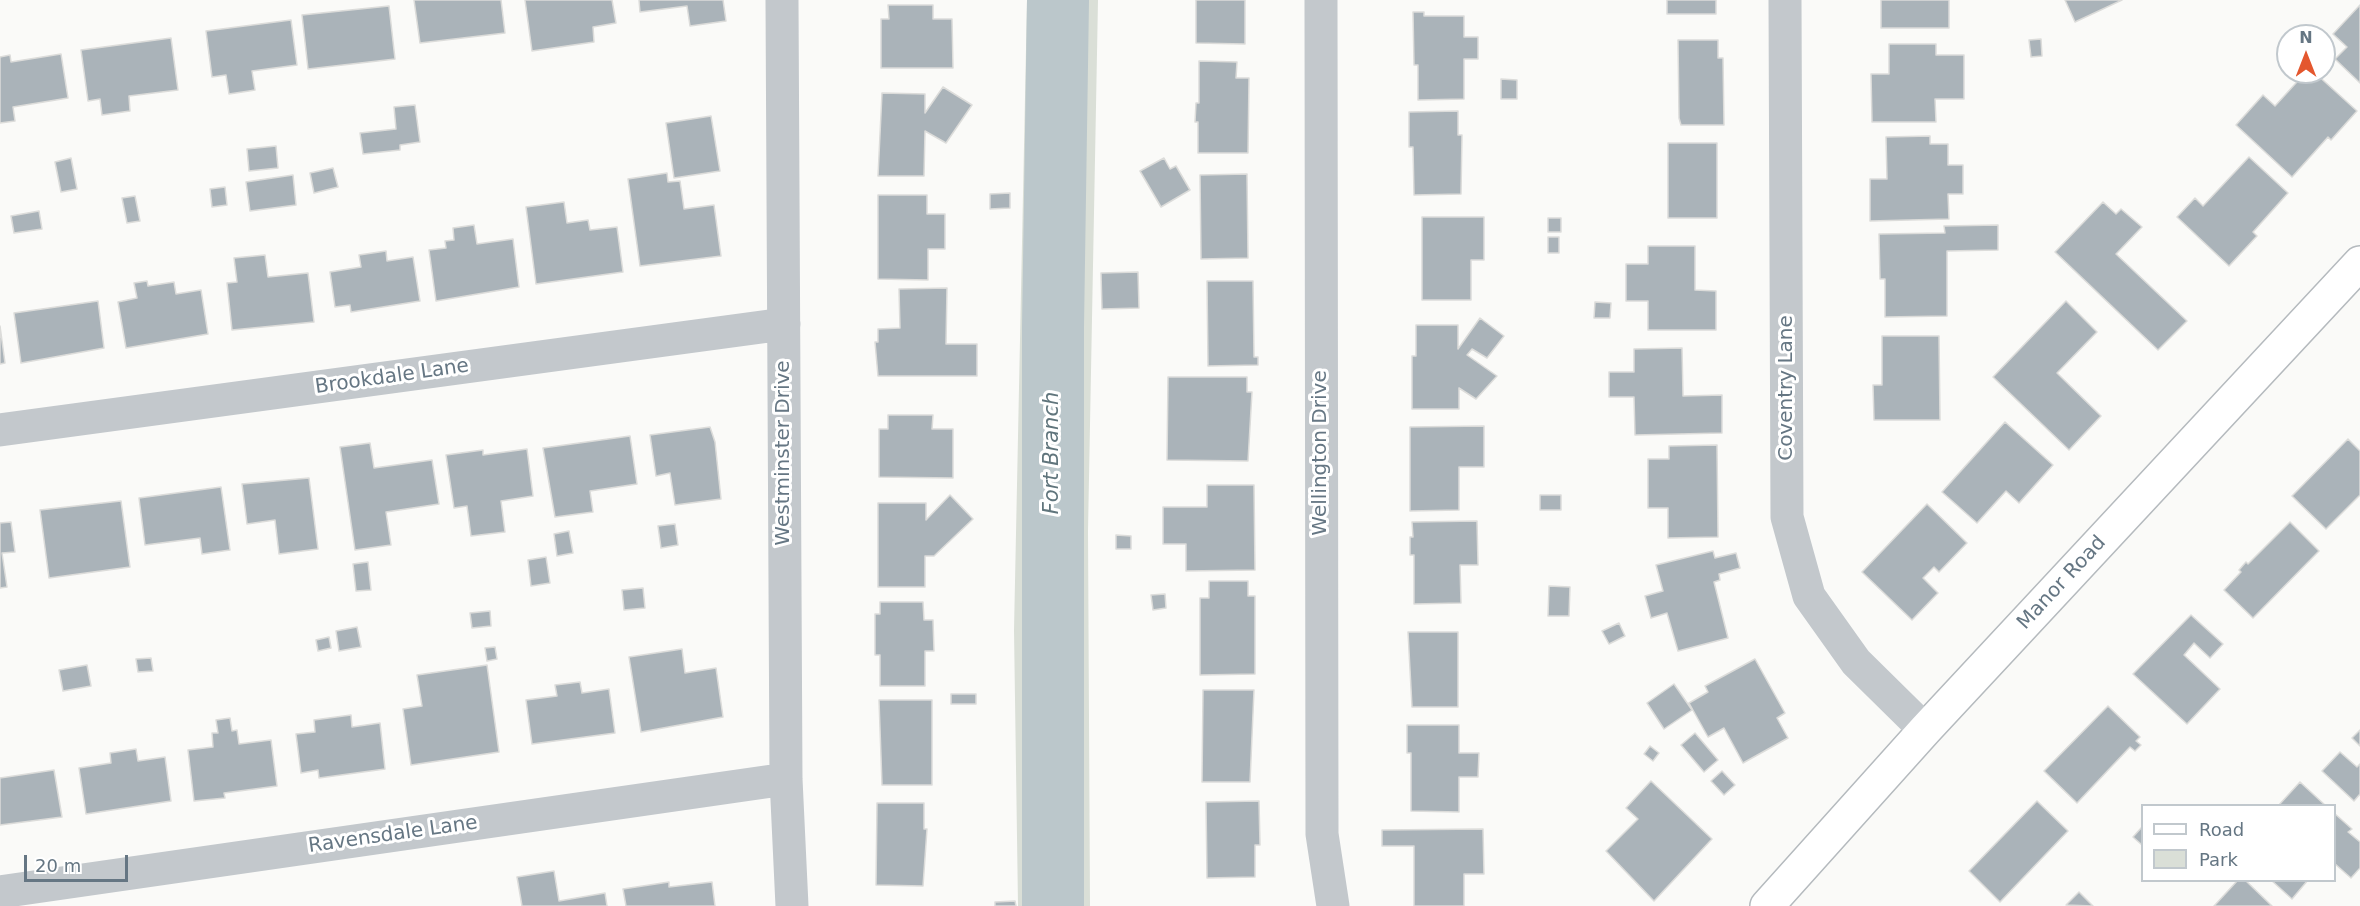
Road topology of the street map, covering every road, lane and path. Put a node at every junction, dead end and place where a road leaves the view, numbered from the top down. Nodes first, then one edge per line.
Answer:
1 (782, 0) edge
2 (1321, 0) edge
3 (1785, 0) edge
4 (2360, 263) edge
5 (784, 324) junction
6 (0, 430) edge
7 (1925, 730) junction
8 (786, 779) junction
9 (0, 891) edge
10 (792, 906) edge
11 (1333, 906) edge
12 (1767, 906) edge

1 - 5 street, Westminster Drive
2 - 11 street, Wellington Drive
3 - 7 street, Coventry Lane
4 - 7 main road, Manor Road
5 - 6 street, Brookdale Lane
5 - 8 street, Westminster Drive
7 - 12 main road, Manor Road
8 - 9 street, Ravensdale Lane
8 - 10 street, Westminster Drive

